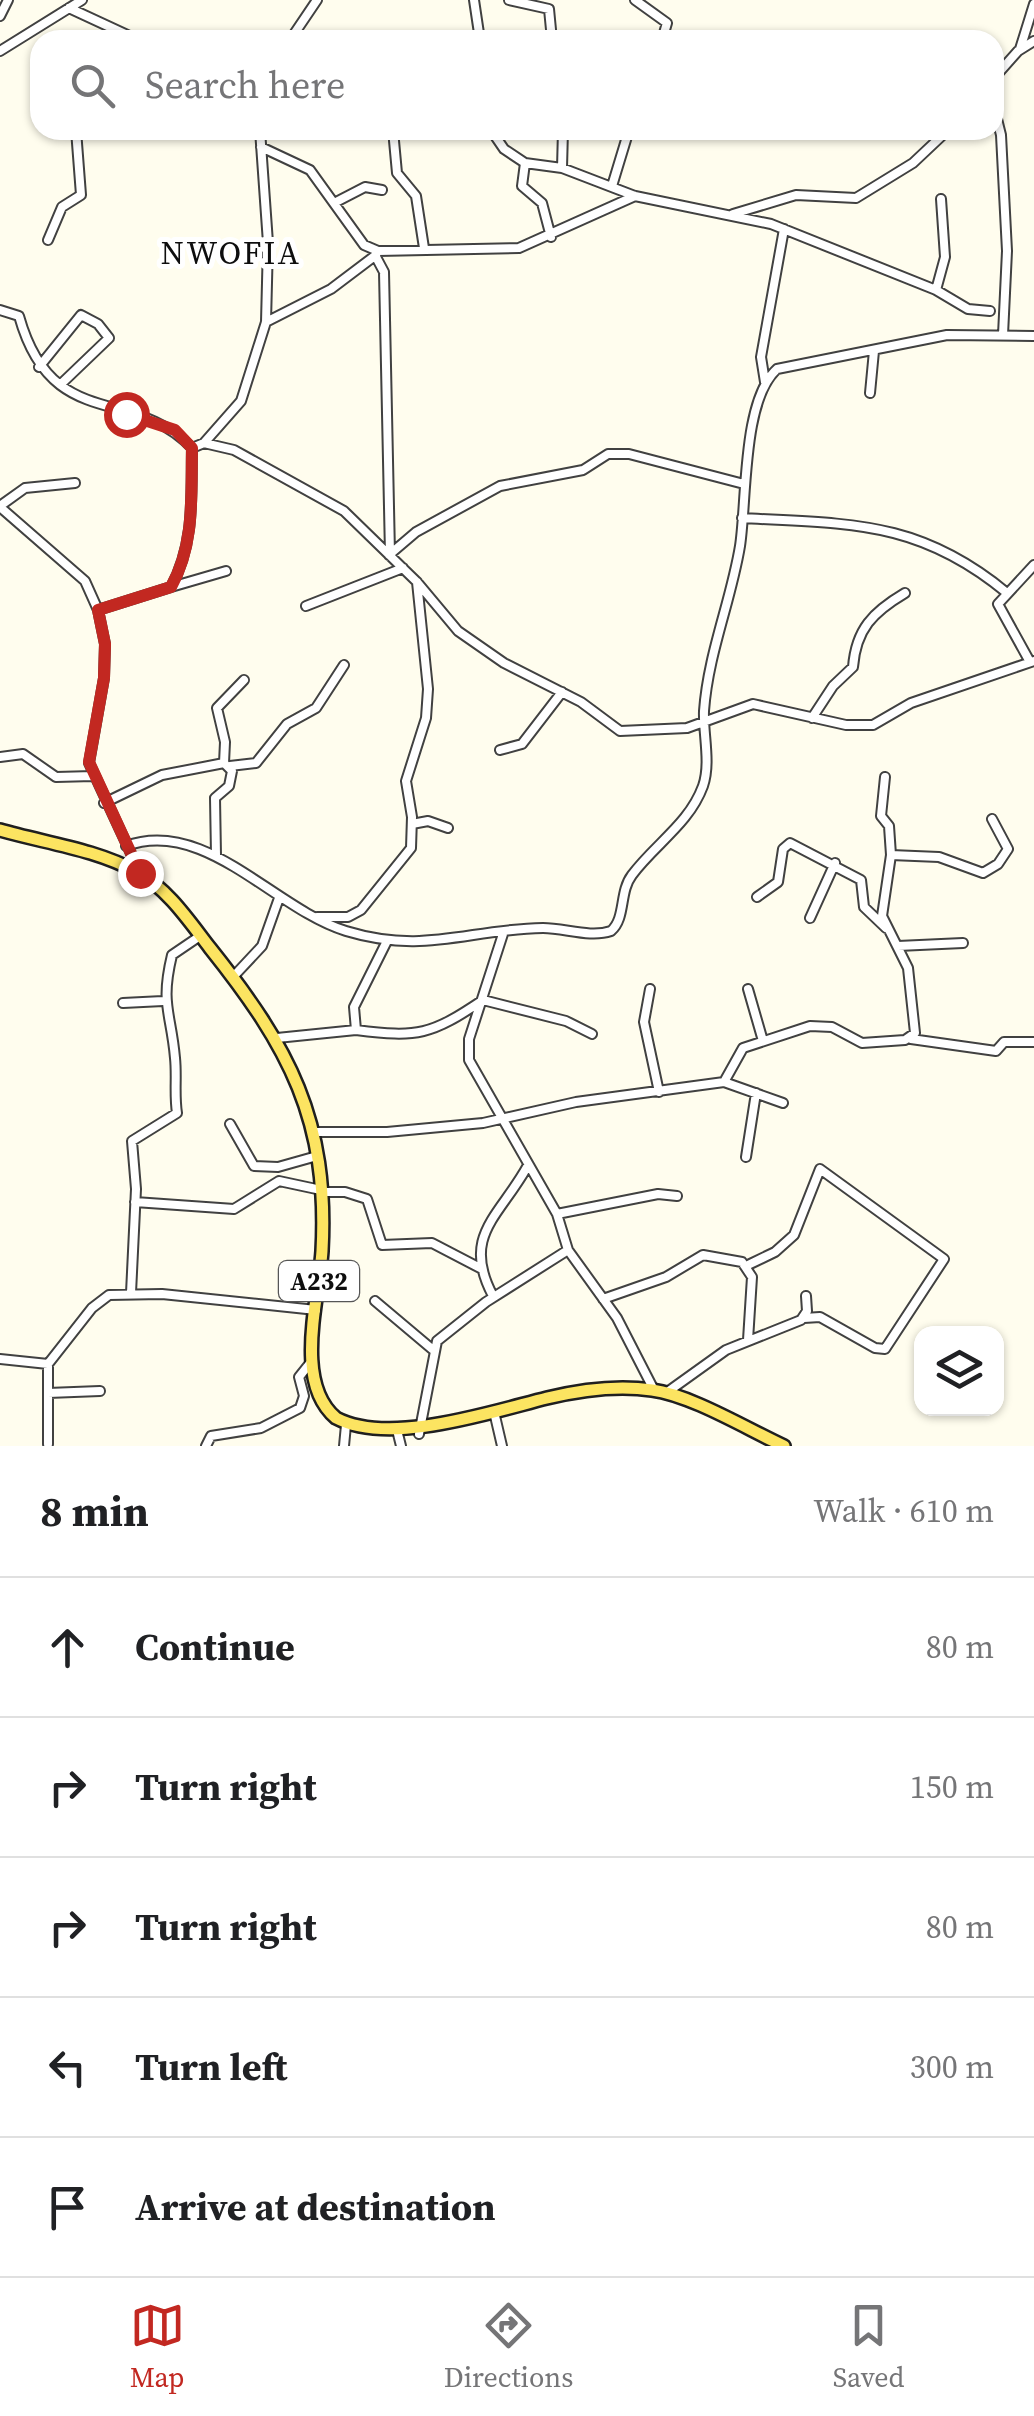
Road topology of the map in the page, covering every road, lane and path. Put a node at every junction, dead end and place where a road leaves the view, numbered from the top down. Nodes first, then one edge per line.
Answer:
1 (8, 0) edge
2 (82, 0) edge
3 (317, 0) edge
4 (474, 0) edge
5 (508, 0) edge
6 (635, 0) edge
7 (1034, 4) edge
8 (69, 8) junction
9 (0, 16) edge
10 (36, 30) edge
11 (116, 30) edge
12 (297, 30) edge
13 (478, 30) edge
14 (551, 30) edge
15 (665, 30) edge
16 (30, 34) edge
17 (1034, 41) edge
18 (1020, 49) junction
19 (0, 51) edge
20 (1004, 67) edge
21 (77, 140) edge
22 (261, 140) edge
23 (394, 140) edge
24 (498, 140) edge
25 (563, 140) edge
26 (627, 140) edge
27 (937, 140) edge
28 (1001, 140) edge
29 (261, 147) junction
30 (525, 164) junction
31 (562, 168) junction
32 (612, 186) junction
33 (382, 190) dead end
34 (635, 196) junction
35 (941, 199) dead end
36 (336, 202) junction
37 (728, 216) junction
38 (784, 229) junction
39 (550, 237) junction
40 (48, 240) dead end
41 (424, 248) junction
42 (374, 252) junction
43 (936, 290) junction
44 (0, 310) edge
45 (990, 311) dead end
46 (266, 322) junction
47 (1003, 336) junction
48 (1034, 336) edge
49 (874, 350) junction
50 (40, 368) junction
51 (765, 383) junction
52 (61, 384) junction
53 (870, 393) dead end
54 (204, 443) junction
55 (192, 448) junction
56 (75, 483) dead end
57 (744, 484) junction
58 (2, 510) edge
59 (742, 518) junction
60 (389, 555) junction
61 (1034, 565) edge
62 (403, 568) junction
63 (226, 571) dead end
64 (417, 582) junction
65 (171, 587) junction
66 (1006, 593) junction
67 (904, 594) dead end
68 (306, 606) dead end
69 (98, 610) junction
70 (1032, 661) edge
71 (344, 665) dead end
72 (244, 680) dead end
73 (562, 692) junction
74 (812, 718) junction
75 (706, 722) junction
76 (500, 750) dead end
77 (0, 757) edge
78 (226, 764) junction
79 (93, 776) junction
80 (885, 777) dead end
81 (104, 803) junction
82 (992, 819) dead end
83 (412, 824) junction
84 (448, 828) dead end
85 (0, 830) edge
86 (126, 846) junction
87 (216, 855) junction
88 (892, 855) junction
89 (835, 863) junction
90 (140, 873) junction
91 (279, 898) junction
92 (757, 898) dead end
93 (313, 917) junction
94 (810, 918) dead end
95 (886, 928) junction
96 (503, 934) junction
97 (200, 936) junction
98 (387, 941) junction
99 (963, 943) dead end
100 (898, 946) junction
101 (234, 977) junction
102 (650, 989) dead end
103 (748, 990) dead end
104 (483, 1000) junction
105 (163, 1002) junction
106 (123, 1003) dead end
107 (356, 1030) junction
108 (592, 1034) dead end
109 (277, 1038) junction
110 (912, 1038) junction
111 (763, 1041) junction
112 (1034, 1042) edge
113 (724, 1082) junction
114 (659, 1092) junction
115 (756, 1093) junction
116 (784, 1103) dead end
117 (503, 1120) junction
118 (230, 1124) dead end
119 (313, 1132) junction
120 (317, 1156) junction
121 (746, 1157) dead end
122 (528, 1168) junction
123 (321, 1191) junction
124 (678, 1196) dead end
125 (135, 1202) junction
126 (557, 1214) junction
127 (568, 1250) junction
128 (748, 1266) junction
129 (482, 1269) junction
130 (130, 1293) junction
131 (494, 1296) junction
132 (806, 1296) dead end
133 (603, 1298) junction
134 (376, 1301) dead end
135 (316, 1310) junction
136 (804, 1318) junction
137 (748, 1340) junction
138 (432, 1349) junction
139 (0, 1359) edge
140 (314, 1359) junction
141 (48, 1364) junction
142 (100, 1391) dead end
143 (660, 1391) junction
144 (48, 1393) junction
145 (495, 1416) junction
146 (346, 1425) junction
147 (419, 1434) junction
148 (399, 1440) edge
149 (48, 1444) edge
150 (206, 1446) edge
151 (344, 1446) edge
152 (389, 1446) edge
153 (502, 1446) edge
154 (784, 1446) edge

1 - 9 street
2 - 8 street
3 - 12 street
4 - 13 street
5 - 14 street
6 - 15 street
7 - 18 street
8 - 10 street
8 - 11 street
16 - 19 street
17 - 18 street
18 - 20 street
21 - 40 street
22 - 29 street
23 - 41 street
24 - 30 street
25 - 31 street
26 - 32 street
27 - 37 street
28 - 47 street
29 - 36 street
29 - 46 street
30 - 31 street
30 - 39 street
31 - 32 street
32 - 34 street
33 - 36 street
34 - 37 street
34 - 39 street
35 - 43 street
36 - 42 street
37 - 38 street
38 - 43 street
38 - 51 street
39 - 41 street
41 - 42 street
42 - 46 street
42 - 60 street
43 - 45 street
44 - 50 street
46 - 54 street
47 - 48 street
47 - 49 street
49 - 51 street
49 - 53 street
50 - 52 street
50 - 52 street
51 - 57 street
52 - 55 street
54 - 55 street
54 - 60 street
55 - 65 street
56 - 58 street
57 - 59 street
57 - 60 street
58 - 69 street
59 - 66 street
59 - 75 street
60 - 62 street
61 - 66 street
62 - 64 street
62 - 68 street
63 - 65 street
64 - 73 street
64 - 83 street
65 - 69 street
66 - 70 street
67 - 74 street
69 - 79 street
70 - 74 street
71 - 78 street
72 - 78 street
73 - 75 street
73 - 76 street
74 - 75 street
75 - 96 street
77 - 79 street
78 - 81 street
78 - 87 street
79 - 81 street
80 - 88 street
81 - 86 street
82 - 88 street
83 - 84 street
83 - 93 street
85 - 90 main road, A232
86 - 87 street
86 - 90 street
87 - 91 street
88 - 95 street
89 - 92 street
89 - 94 street
89 - 95 street
90 - 97 main road, A232
91 - 93 street
91 - 101 street
93 - 98 street
95 - 100 street
96 - 98 street
96 - 104 street
97 - 101 main road, A232
97 - 105 street
98 - 107 street
99 - 100 street
100 - 110 street
101 - 109 main road, A232
102 - 114 street
103 - 111 street
104 - 107 street
104 - 108 street
104 - 117 street
105 - 106 street
105 - 125 street
107 - 109 street
109 - 119 main road, A232
110 - 111 street
110 - 112 street
111 - 113 street
113 - 114 street
113 - 115 street
114 - 117 street
115 - 116 street
115 - 121 street
117 - 119 street
117 - 122 street
118 - 120 street
119 - 120 main road, A232
120 - 123 main road, A232
122 - 126 street
122 - 129 street
123 - 125 street
123 - 129 street
123 - 135 main road, A232
124 - 126 street
125 - 130 street
126 - 127 street
127 - 131 street
127 - 133 street
128 - 133 street
128 - 136 street
128 - 137 street
129 - 131 street
130 - 135 street
130 - 141 street
131 - 138 street
132 - 136 street
133 - 143 street
134 - 138 street
135 - 140 main road, A232
136 - 137 street
137 - 143 street
138 - 147 street
139 - 141 street
140 - 146 main road, A232
140 - 150 street
141 - 144 street
142 - 144 street
143 - 145 main road
143 - 154 main road
144 - 149 street
145 - 147 main road
145 - 153 street
146 - 148 main road
146 - 151 street
147 - 148 main road
148 - 152 street

